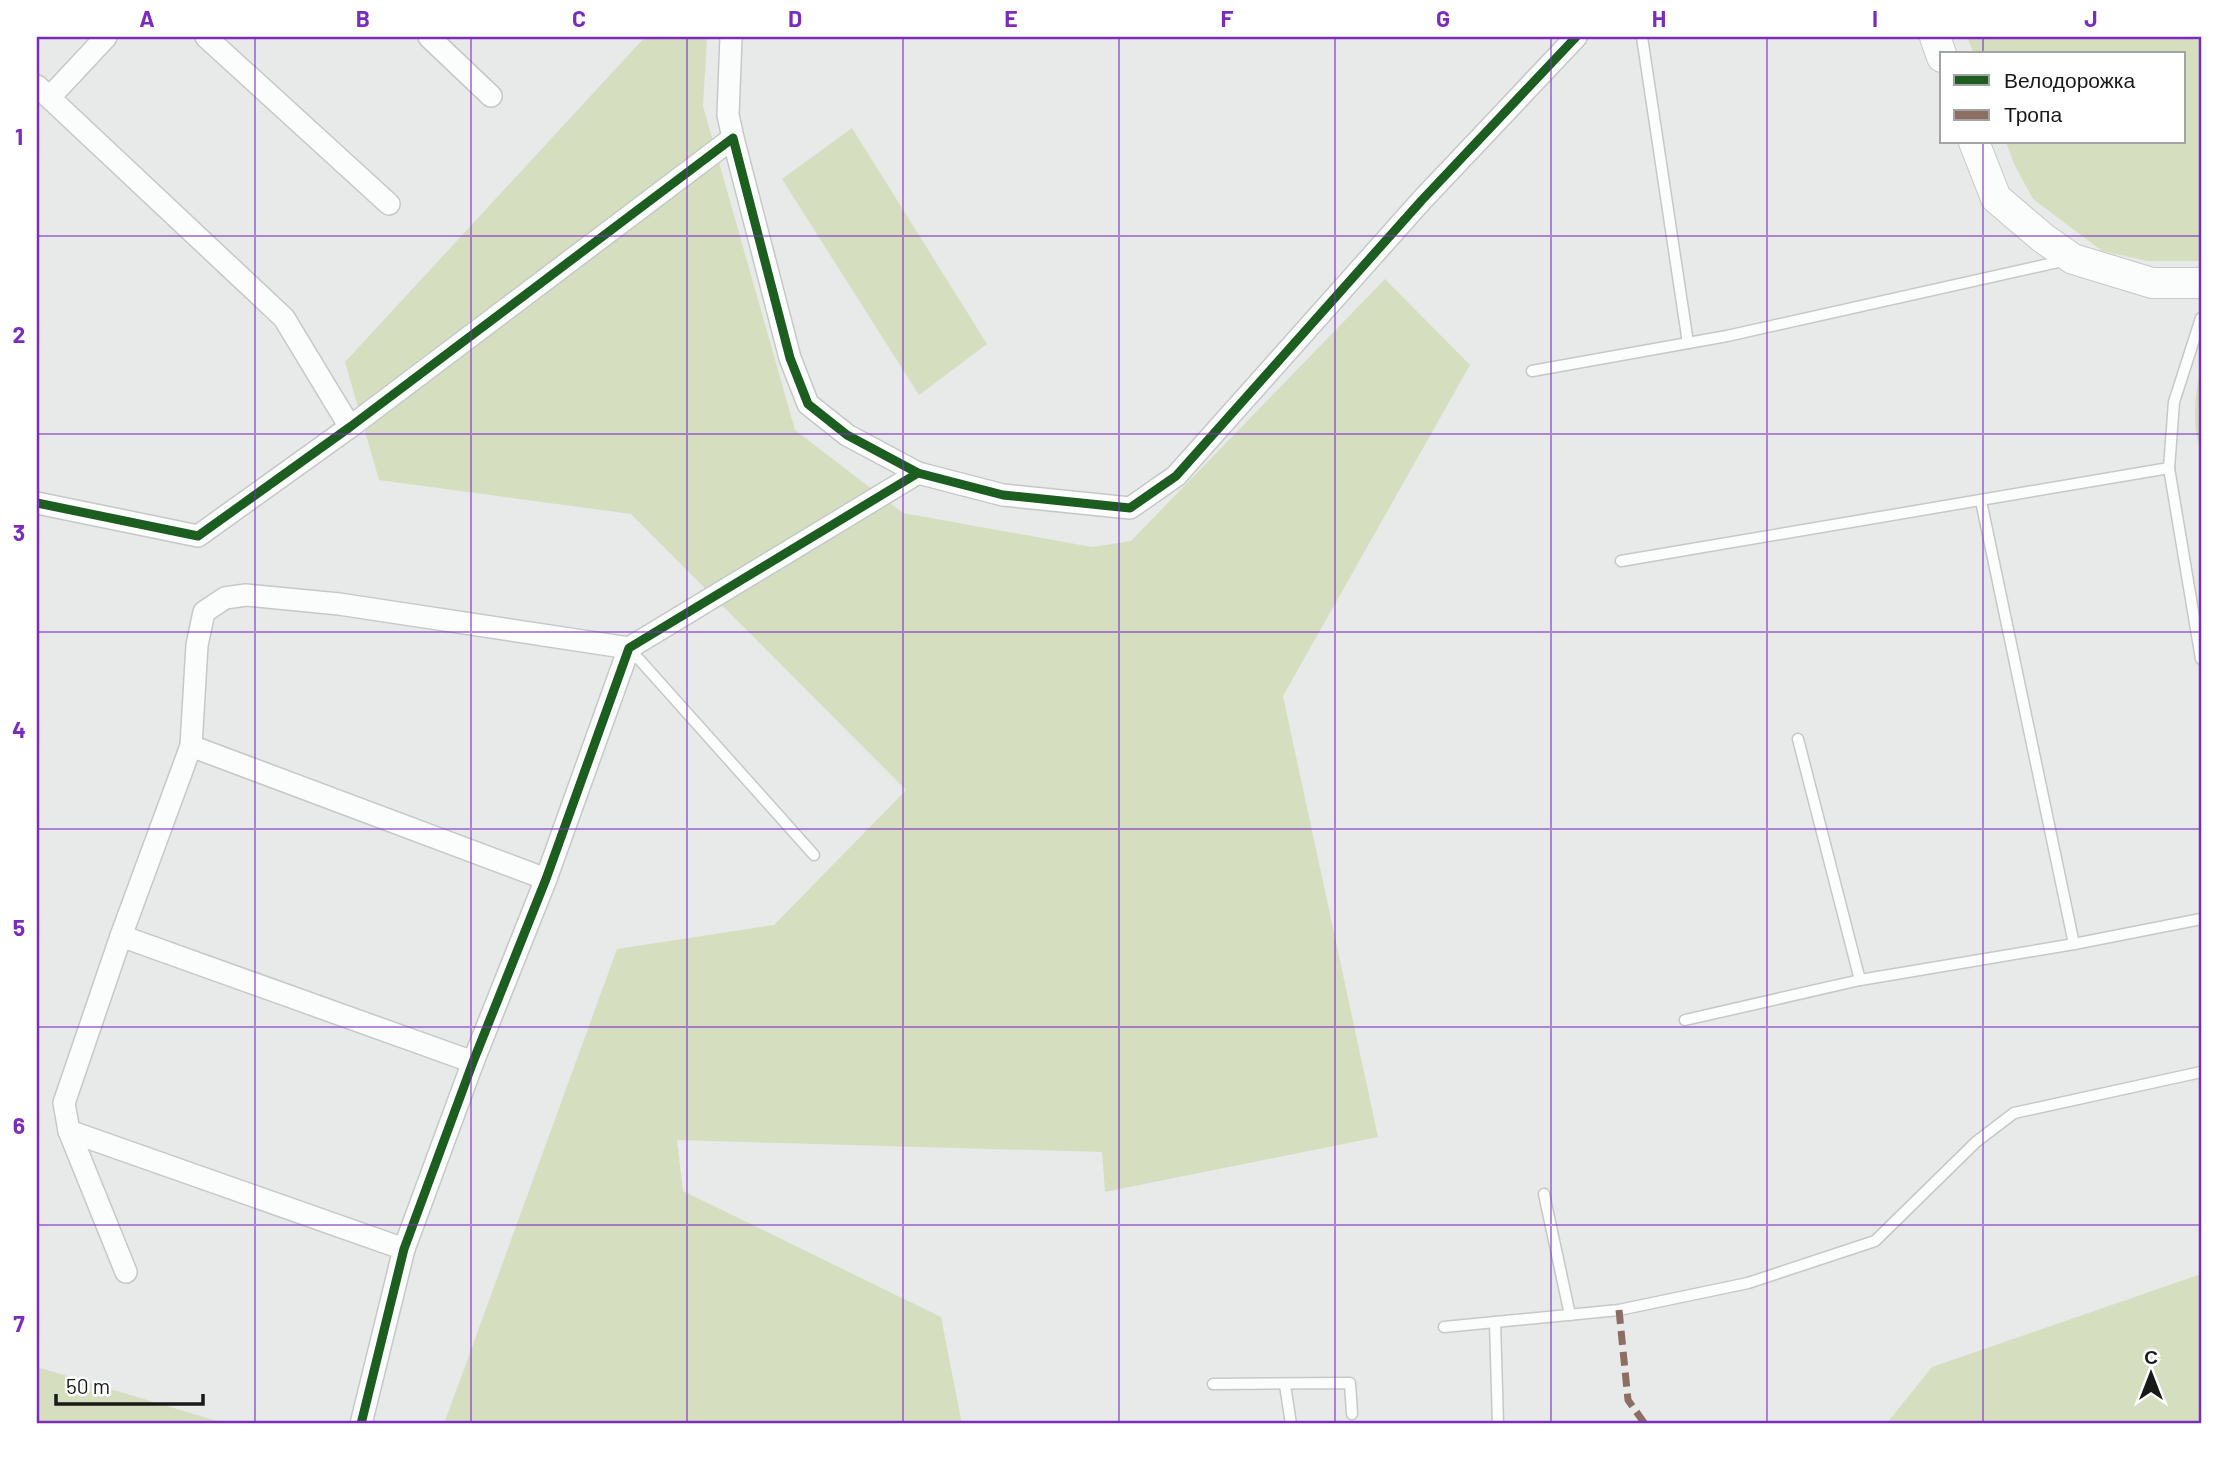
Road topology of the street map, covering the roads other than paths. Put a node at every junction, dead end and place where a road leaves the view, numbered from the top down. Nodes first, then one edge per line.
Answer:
1 (106, 37) edge
2 (206, 37) edge
3 (429, 37) edge
4 (731, 37) edge
5 (1576, 37) edge
6 (1642, 37) edge
7 (43, 91) edge
8 (491, 96) dead end
9 (733, 138) junction
10 (1975, 144) edge
11 (389, 204) dead end
12 (2073, 259) junction
13 (2201, 283) edge
14 (2201, 318) edge
15 (1688, 343) junction
16 (1532, 371) dead end
17 (350, 427) junction
18 (2169, 468) junction
19 (918, 473) junction
20 (1981, 501) junction
21 (37, 503) edge
22 (1621, 561) dead end
23 (629, 648) junction
24 (2201, 659) edge
25 (1798, 739) dead end
26 (191, 746) junction
27 (814, 855) dead end
28 (546, 879) junction
29 (2201, 919) edge
30 (121, 936) junction
31 (2074, 944) junction
32 (1860, 980) junction
33 (1685, 1020) dead end
34 (473, 1062) junction
35 (2201, 1072) edge
36 (69, 1130) junction
37 (1544, 1194) dead end
38 (404, 1249) junction
39 (126, 1272) dead end
40 (1570, 1315) junction
41 (1495, 1322) junction
42 (1444, 1327) dead end
43 (1213, 1384) dead end
44 (1285, 1385) junction
45 (1352, 1414) dead end
46 (361, 1424) edge
47 (1291, 1424) edge
48 (1498, 1424) edge

1 - 7 street
2 - 11 street
3 - 8 street
4 - 9 street
5 - 19 street
6 - 15 lane
7 - 17 street
9 - 17 street
9 - 19 street
10 - 12 main road
12 - 13 main road
12 - 15 lane
14 - 18 lane
15 - 16 lane
17 - 21 street
18 - 20 lane
18 - 24 lane
19 - 23 street
20 - 22 lane
20 - 31 lane
23 - 26 street
23 - 27 lane
23 - 28 street
25 - 32 lane
26 - 28 street
26 - 30 street
28 - 34 street
29 - 31 lane
30 - 34 street
30 - 36 street
31 - 32 lane
32 - 33 lane
34 - 38 street
35 - 40 lane
36 - 38 street
36 - 39 street
37 - 40 lane
38 - 46 street
40 - 41 lane
41 - 42 lane
41 - 48 lane
43 - 44 lane
44 - 45 lane
44 - 47 lane

